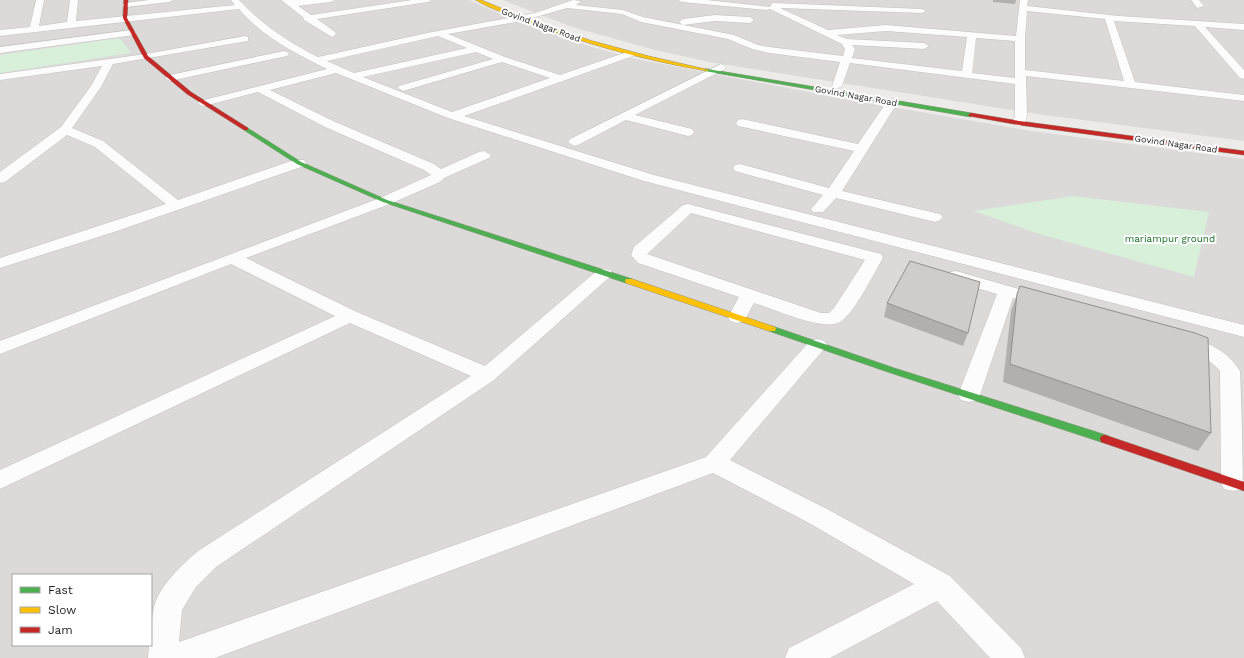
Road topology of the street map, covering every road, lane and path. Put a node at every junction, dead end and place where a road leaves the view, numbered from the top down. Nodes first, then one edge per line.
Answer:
1 (40, 0) edge
2 (74, 0) edge
3 (169, 0) edge
4 (331, 0) edge
5 (428, 0) edge
6 (478, 0) edge
7 (495, 0) edge
8 (580, 0) edge
9 (682, 0) edge
10 (922, 0) edge
11 (126, 2) edge
12 (287, 2) edge
13 (237, 3) edge
14 (820, 3) edge
15 (378, 4) edge
16 (1024, 4) edge
17 (773, 5) edge
18 (566, 6) junction
19 (922, 11) junction
20 (534, 16) junction
21 (1115, 17) junction
22 (307, 18) junction
23 (518, 18) junction
24 (755, 18) junction
25 (777, 18) dead end
26 (126, 19) junction
27 (799, 20) junction
28 (1198, 24) junction
29 (71, 25) junction
30 (668, 25) junction
31 (1244, 27) edge
32 (34, 29) junction
33 (922, 30) junction
34 (0, 33) edge
35 (132, 33) junction
36 (439, 33) junction
37 (827, 33) junction
38 (332, 34) dead end
39 (972, 35) junction
40 (731, 37) junction
41 (245, 39) dead end
42 (1020, 39) junction
43 (845, 42) junction
44 (476, 48) junction
45 (0, 50) edge
46 (284, 54) dead end
47 (630, 54) junction
48 (146, 57) junction
49 (926, 58) junction
50 (502, 59) junction
51 (847, 59) junction
52 (317, 60) junction
53 (110, 61) junction
54 (338, 69) junction
55 (716, 69) junction
56 (967, 75) junction
57 (4, 76) edge
58 (355, 76) junction
59 (1244, 76) edge
60 (1020, 77) junction
61 (170, 78) junction
62 (560, 78) junction
63 (0, 84) edge
64 (837, 86) junction
65 (1131, 86) junction
66 (403, 88) dead end
67 (260, 89) junction
68 (1244, 98) edge
69 (204, 102) junction
70 (892, 102) junction
71 (452, 116) junction
72 (624, 116) junction
73 (1020, 119) junction
74 (742, 123) dead end
75 (65, 130) junction
76 (688, 132) dead end
77 (574, 142) dead end
78 (1244, 146) edge
79 (862, 149) junction
80 (1244, 153) edge
81 (484, 155) dead end
82 (299, 162) junction
83 (740, 168) dead end
84 (439, 175) junction
85 (0, 179) edge
86 (833, 193) junction
87 (385, 201) junction
88 (176, 205) junction
89 (818, 209) dead end
90 (935, 217) dead end
91 (232, 258) junction
92 (0, 263) edge
93 (943, 273) edge
94 (604, 274) junction
95 (1007, 291) junction
96 (749, 295) junction
97 (1061, 306) edge
98 (350, 316) junction
99 (737, 317) junction
100 (1244, 330) edge
101 (1168, 337) edge
102 (817, 345) junction
103 (0, 348) edge
104 (487, 375) junction
105 (969, 395) junction
106 (714, 463) junction
107 (0, 480) edge
108 (1238, 484) edge
109 (940, 585) junction
110 (162, 658) edge
111 (176, 658) edge
112 (800, 658) edge
113 (1010, 658) edge

1 - 32 street
2 - 29 street
3 - 11 street
4 - 12 street
5 - 15 street
6 - 23 main road, Govind Nagar Road
7 - 20 main road, Govind Nagar Road
8 - 18 street
9 - 17 street
10 - 19 street
11 - 26 main road
12 - 22 street
13 - 26 street
13 - 52 street
14 - 17 street
14 - 19 street
14 - 27 street
15 - 22 street
16 - 21 street
16 - 42 street
17 - 24 street
17 - 27 street
18 - 20 street
18 - 30 street
19 - 33 street
20 - 23 street
20 - 55 main road, Govind Nagar Road
21 - 28 street
21 - 65 street
22 - 38 street
23 - 36 street
23 - 47 main road, Govind Nagar Road
24 - 30 street
24 - 40 street
25 - 27 street
26 - 29 street
26 - 35 main road
27 - 37 street
28 - 31 street
28 - 59 street
29 - 32 street
30 - 40 street
32 - 34 street
33 - 37 street
33 - 39 street
33 - 49 street
35 - 45 street
35 - 48 main road
36 - 44 street
36 - 52 street
37 - 43 street
39 - 42 street
39 - 56 street
40 - 51 street
41 - 48 street
42 - 60 street
43 - 49 street
43 - 51 street
44 - 50 street
44 - 58 street
46 - 61 street
47 - 55 main road, Govind Nagar Road
47 - 62 street
48 - 53 street
48 - 61 main road
49 - 51 street
49 - 56 street
50 - 62 street
50 - 66 street
51 - 64 street
52 - 54 street
53 - 57 street
53 - 75 street
54 - 58 street
54 - 67 street
55 - 64 main road, Govind Nagar Road
55 - 70 main road, Govind Nagar Road
55 - 72 street
56 - 60 street
57 - 63 street
58 - 71 street
60 - 65 street
60 - 73 street
61 - 69 main road
62 - 71 street
64 - 73 main road, Govind Nagar Road
65 - 68 street
67 - 69 street
67 - 84 street
69 - 82 main road
70 - 73 main road, Govind Nagar Road
70 - 79 street
71 - 100 street
72 - 76 street
72 - 77 street
73 - 78 main road, Govind Nagar Road
73 - 80 main road, Govind Nagar Road
74 - 79 street
75 - 85 street
75 - 88 street
79 - 86 street
81 - 84 street
82 - 87 main road
82 - 88 street
83 - 86 street
84 - 87 street
86 - 89 street
86 - 90 street
87 - 91 street
87 - 94 main road
88 - 92 street
91 - 98 street
91 - 103 street
93 - 95 street
94 - 99 main road
94 - 104 street
95 - 97 street
95 - 105 street
96 - 96 street
96 - 99 street
98 - 104 street
98 - 107 street
99 - 102 main road
101 - 108 street
102 - 105 main road
102 - 106 street
104 - 110 street
105 - 108 main road
106 - 109 street
106 - 111 street
109 - 112 street
109 - 113 street

